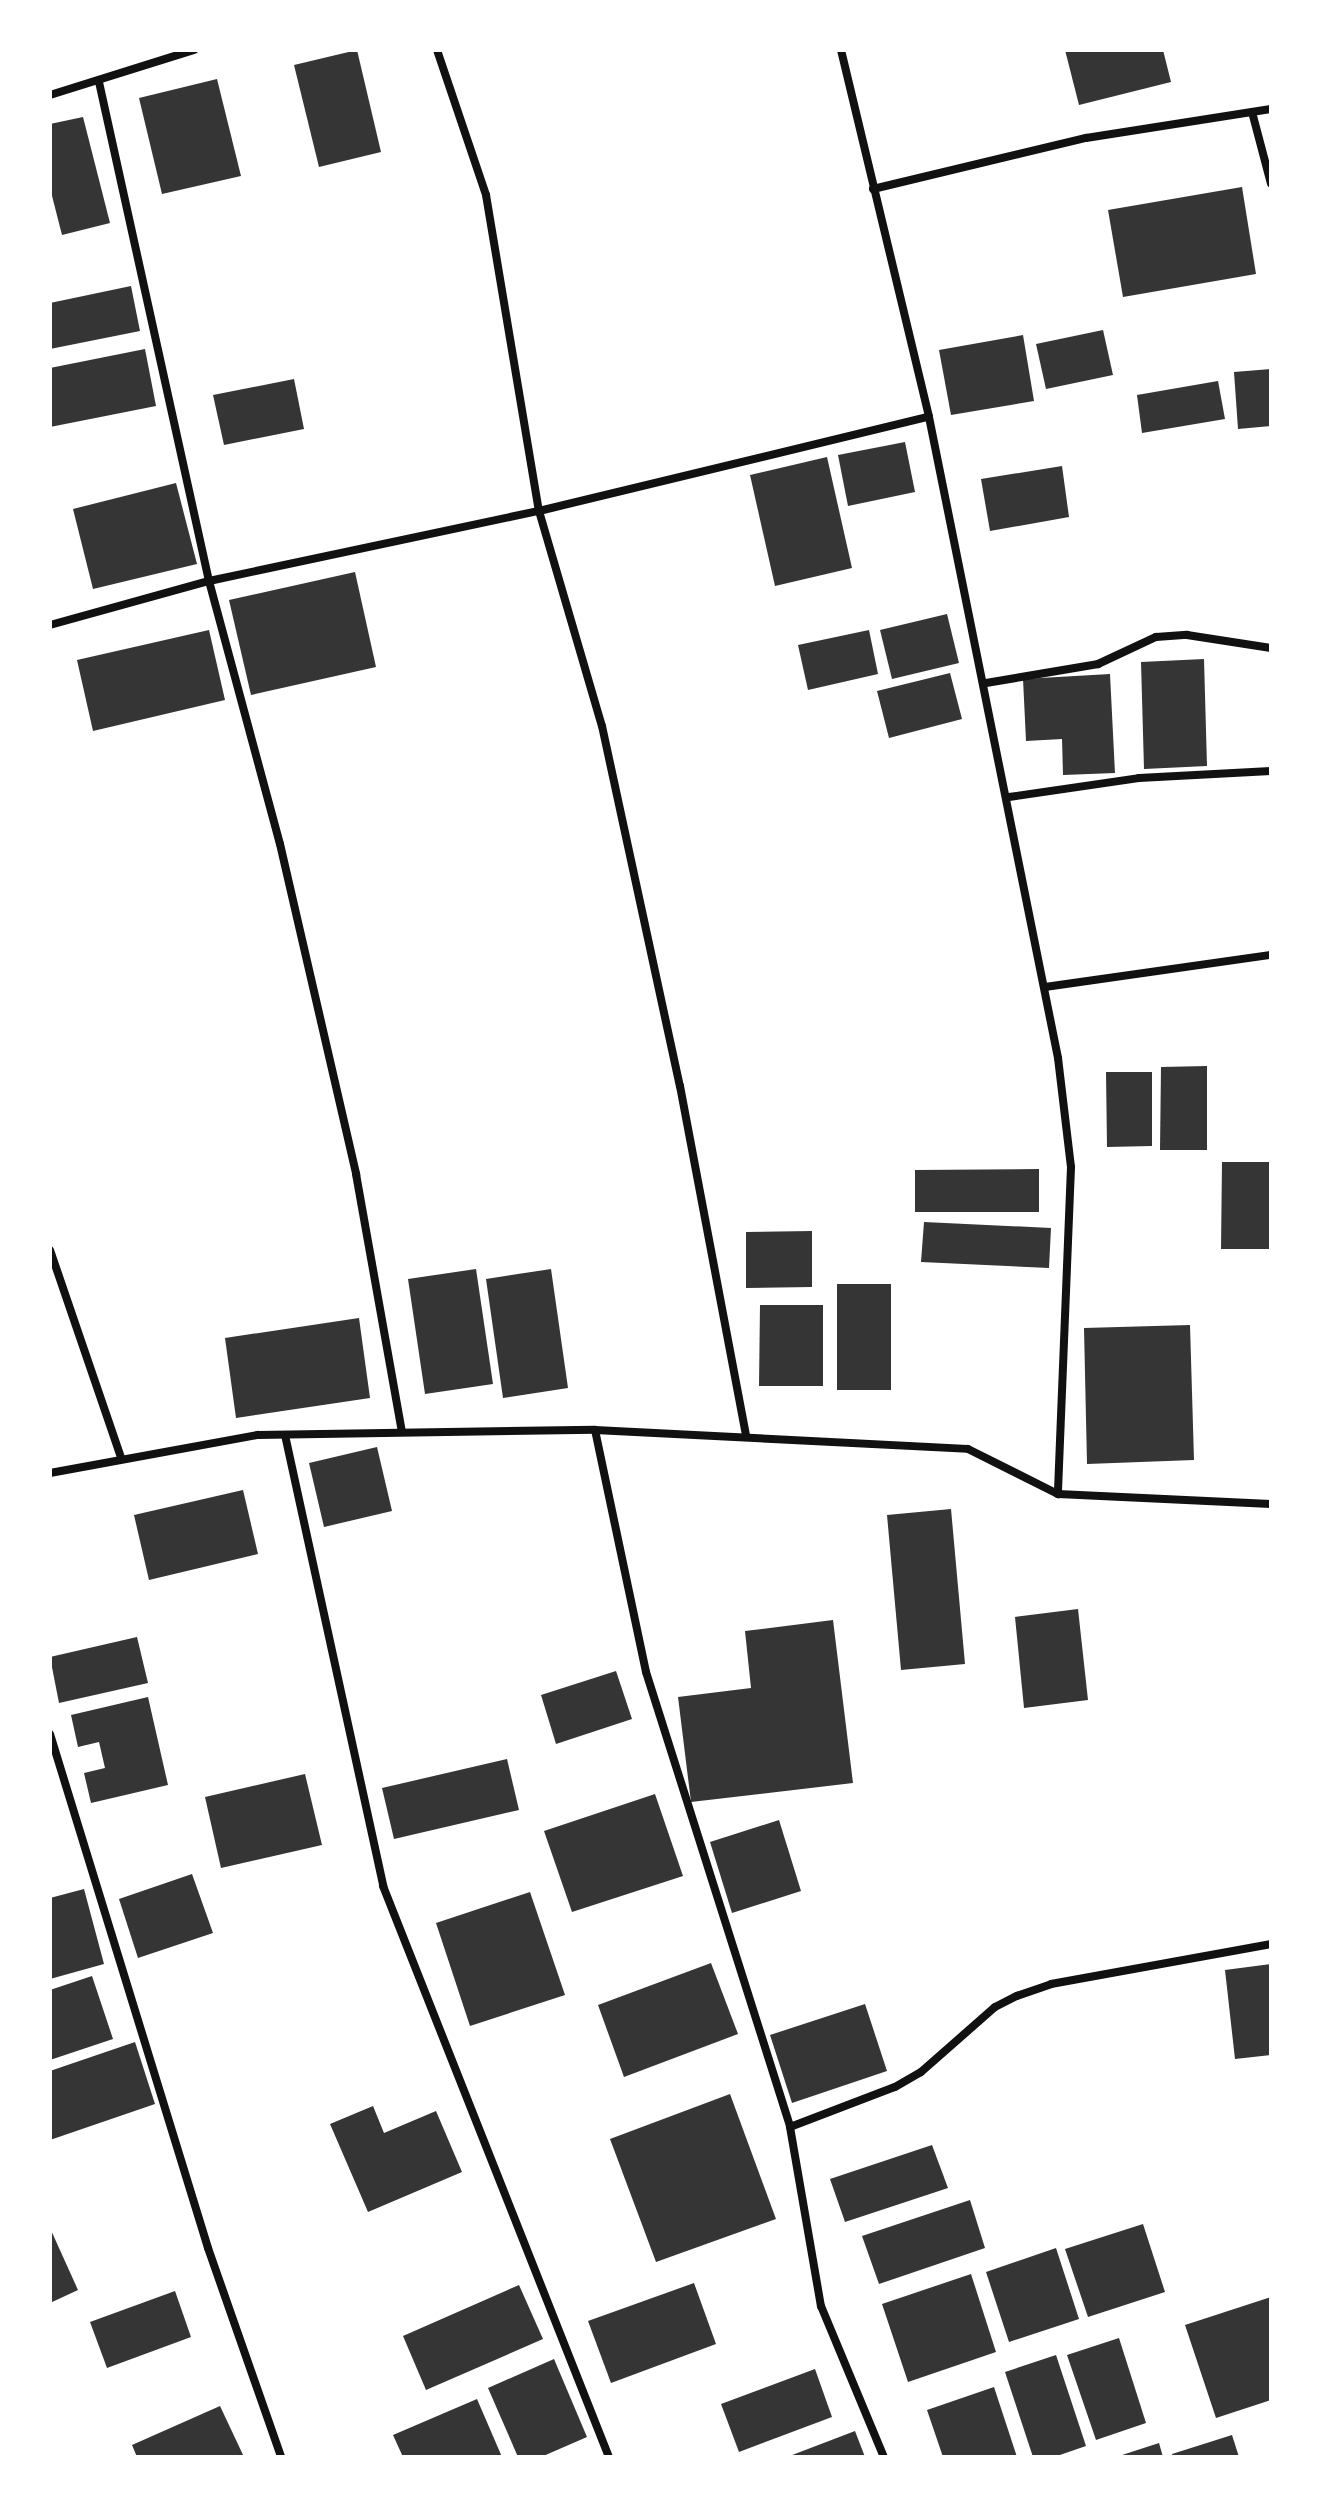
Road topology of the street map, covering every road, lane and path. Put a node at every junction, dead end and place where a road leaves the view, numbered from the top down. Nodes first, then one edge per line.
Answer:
1 (194, 50) edge
2 (437, 50) edge
3 (841, 50) edge
4 (99, 82) junction
5 (50, 95) edge
6 (1271, 109) edge
7 (1252, 112) junction
8 (1271, 184) edge
9 (873, 189) junction
10 (929, 417) junction
11 (539, 511) junction
12 (209, 581) junction
13 (50, 625) edge
14 (1271, 648) edge
15 (986, 683) junction
16 (1271, 771) edge
17 (1009, 797) junction
18 (1271, 955) edge
19 (1045, 987) junction
20 (50, 1250) edge
21 (595, 1430) junction
22 (402, 1432) junction
23 (746, 1434) junction
24 (285, 1435) junction
25 (121, 1457) junction
26 (50, 1473) edge
27 (1058, 1494) junction
28 (1271, 1504) edge
29 (50, 1734) edge
30 (1271, 1944) edge
31 (790, 2127) junction
32 (281, 2457) edge
33 (609, 2457) edge
34 (884, 2457) edge

1 - 4 street
2 - 11 street
3 - 9 street
4 - 5 street
4 - 12 street
6 - 7 street
7 - 8 street
7 - 9 street
9 - 10 street
10 - 11 street
10 - 15 street
11 - 12 street
11 - 23 street
12 - 13 street
12 - 22 street
14 - 15 street
15 - 17 street
16 - 17 street
17 - 19 street
18 - 19 street
19 - 27 street
20 - 25 street
21 - 22 street
21 - 23 street
21 - 31 street
22 - 24 street
23 - 27 street
24 - 25 street
24 - 33 street
25 - 26 street
27 - 28 street
29 - 32 street
30 - 31 street
31 - 34 street

